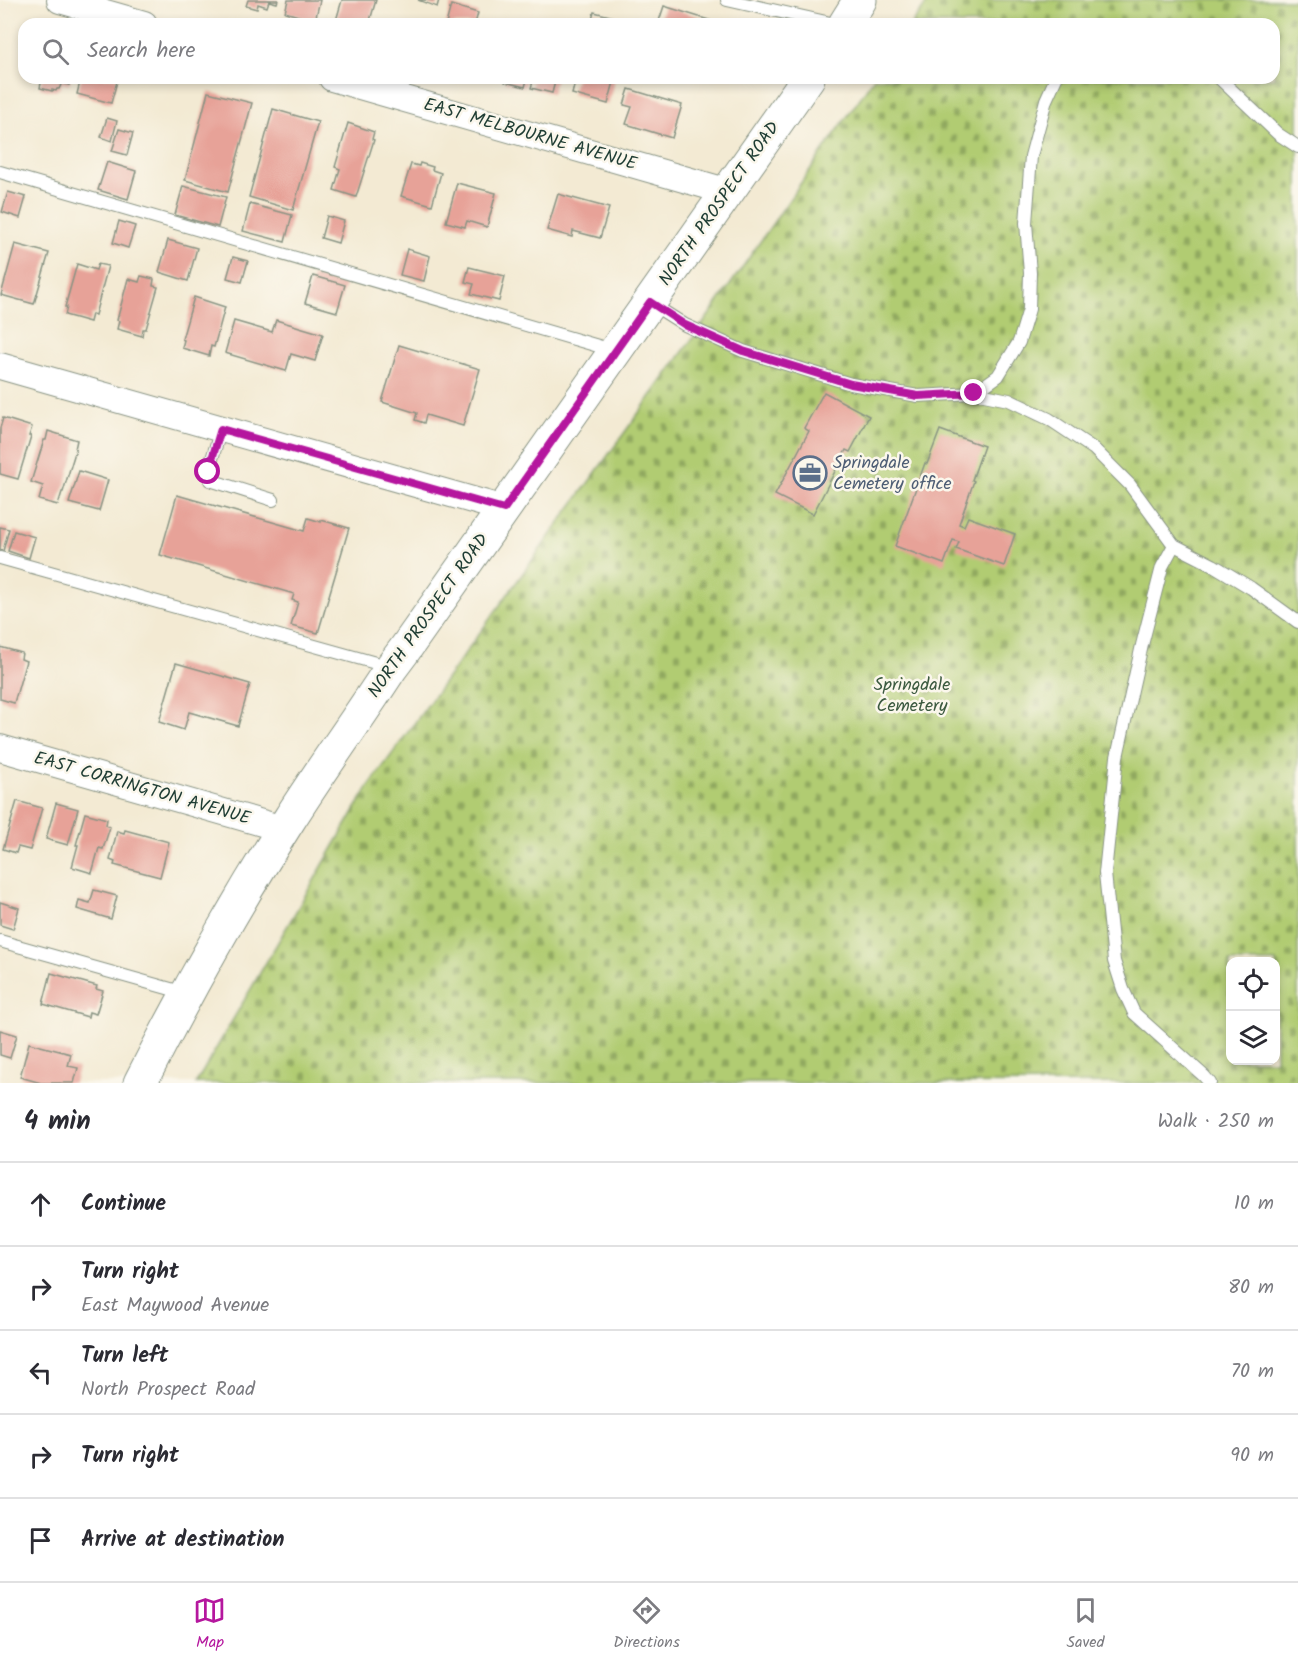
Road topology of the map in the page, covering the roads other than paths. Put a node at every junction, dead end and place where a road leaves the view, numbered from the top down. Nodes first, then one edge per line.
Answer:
1 (60, 0) edge
2 (727, 0) edge
3 (860, 0) edge
4 (123, 18) edge
5 (808, 18) edge
6 (849, 18) edge
7 (353, 84) edge
8 (804, 84) edge
9 (1053, 84) edge
10 (1225, 84) edge
11 (1298, 147) edge
12 (0, 172) edge
13 (729, 192) junction
14 (650, 302) junction
15 (616, 351) junction
16 (0, 366) edge
17 (974, 393) junction
18 (221, 429) junction
19 (273, 500) dead end
20 (504, 509) junction
21 (1174, 545) junction
22 (0, 558) edge
23 (1298, 622) edge
24 (391, 668) junction
25 (0, 748) edge
26 (284, 829) junction
27 (0, 941) edge
28 (186, 994) junction
29 (140, 1083) edge
30 (1210, 1083) edge

1 - 4 street
2 - 5 lane
3 - 6 main road
7 - 13 street, EAST MELBOURNE AVENUE
8 - 13 main road, NORTH PROSPECT ROAD
9 - 17 lane
10 - 11 lane
12 - 15 lane
13 - 14 main road, NORTH PROSPECT ROAD
14 - 15 main road, NORTH PROSPECT ROAD
14 - 17 lane
15 - 20 main road, NORTH PROSPECT ROAD
16 - 18 street
17 - 21 lane
18 - 19 lane
18 - 20 street
20 - 24 main road, NORTH PROSPECT ROAD
21 - 23 lane
21 - 30 lane
22 - 24 lane
24 - 26 main road, NORTH PROSPECT ROAD
25 - 26 street, EAST CORRINGTON AVENUE
26 - 28 main road, NORTH PROSPECT ROAD
27 - 28 lane
28 - 29 main road, NORTH PROSPECT ROAD

